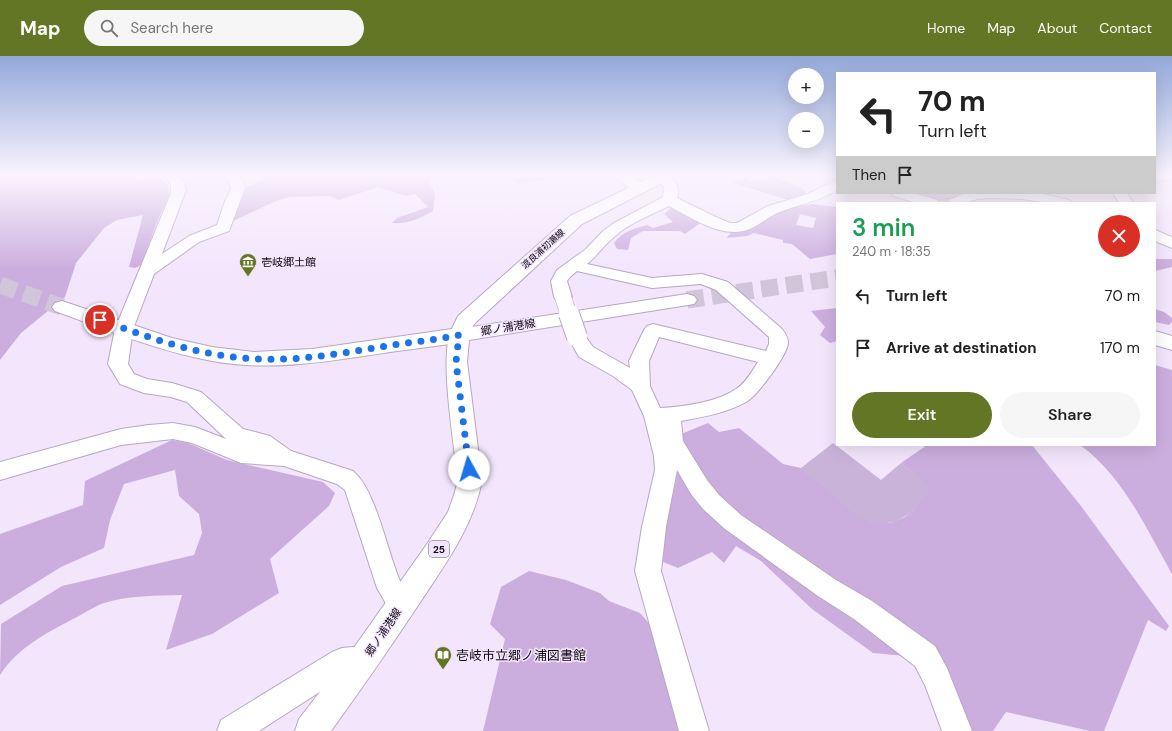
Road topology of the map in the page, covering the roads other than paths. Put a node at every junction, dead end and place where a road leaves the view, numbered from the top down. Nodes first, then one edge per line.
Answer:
1 (172, 206) edge
2 (230, 206) edge
3 (600, 206) edge
4 (656, 206) edge
5 (683, 206) edge
6 (781, 206) edge
7 (1156, 235) edge
8 (1172, 243) edge
9 (576, 266) junction
10 (146, 272) junction
11 (688, 300) tunnel mouth
12 (62, 307) tunnel mouth
13 (124, 329) junction
14 (459, 335) junction
15 (1156, 338) edge
16 (1172, 343) edge
17 (771, 359) junction
18 (640, 386) junction
19 (662, 416) junction
20 (284, 458) junction
21 (0, 471) edge
22 (401, 605) junction
23 (364, 660) junction
24 (232, 731) edge
25 (311, 731) edge
26 (694, 731) edge
27 (957, 731) edge

1 - 10 street
2 - 10 street
3 - 14 main road, 渡良浦初瀬線
4 - 9 street
5 - 6 street
7 - 8 street
9 - 17 street
9 - 18 street, bridge
10 - 13 street
11 - 14 main road, 郷ノ浦港線
12 - 13 main road
13 - 14 main road
13 - 20 street
14 - 22 main road, 郷ノ浦港線 / 25
15 - 16 main road
17 - 18 street
17 - 19 street
18 - 19 street
19 - 26 street
19 - 27 street
20 - 21 street
20 - 22 street
22 - 23 main road, 郷ノ浦港線 / 25
23 - 24 street
23 - 25 main road, 郷ノ浦港線 / 25

